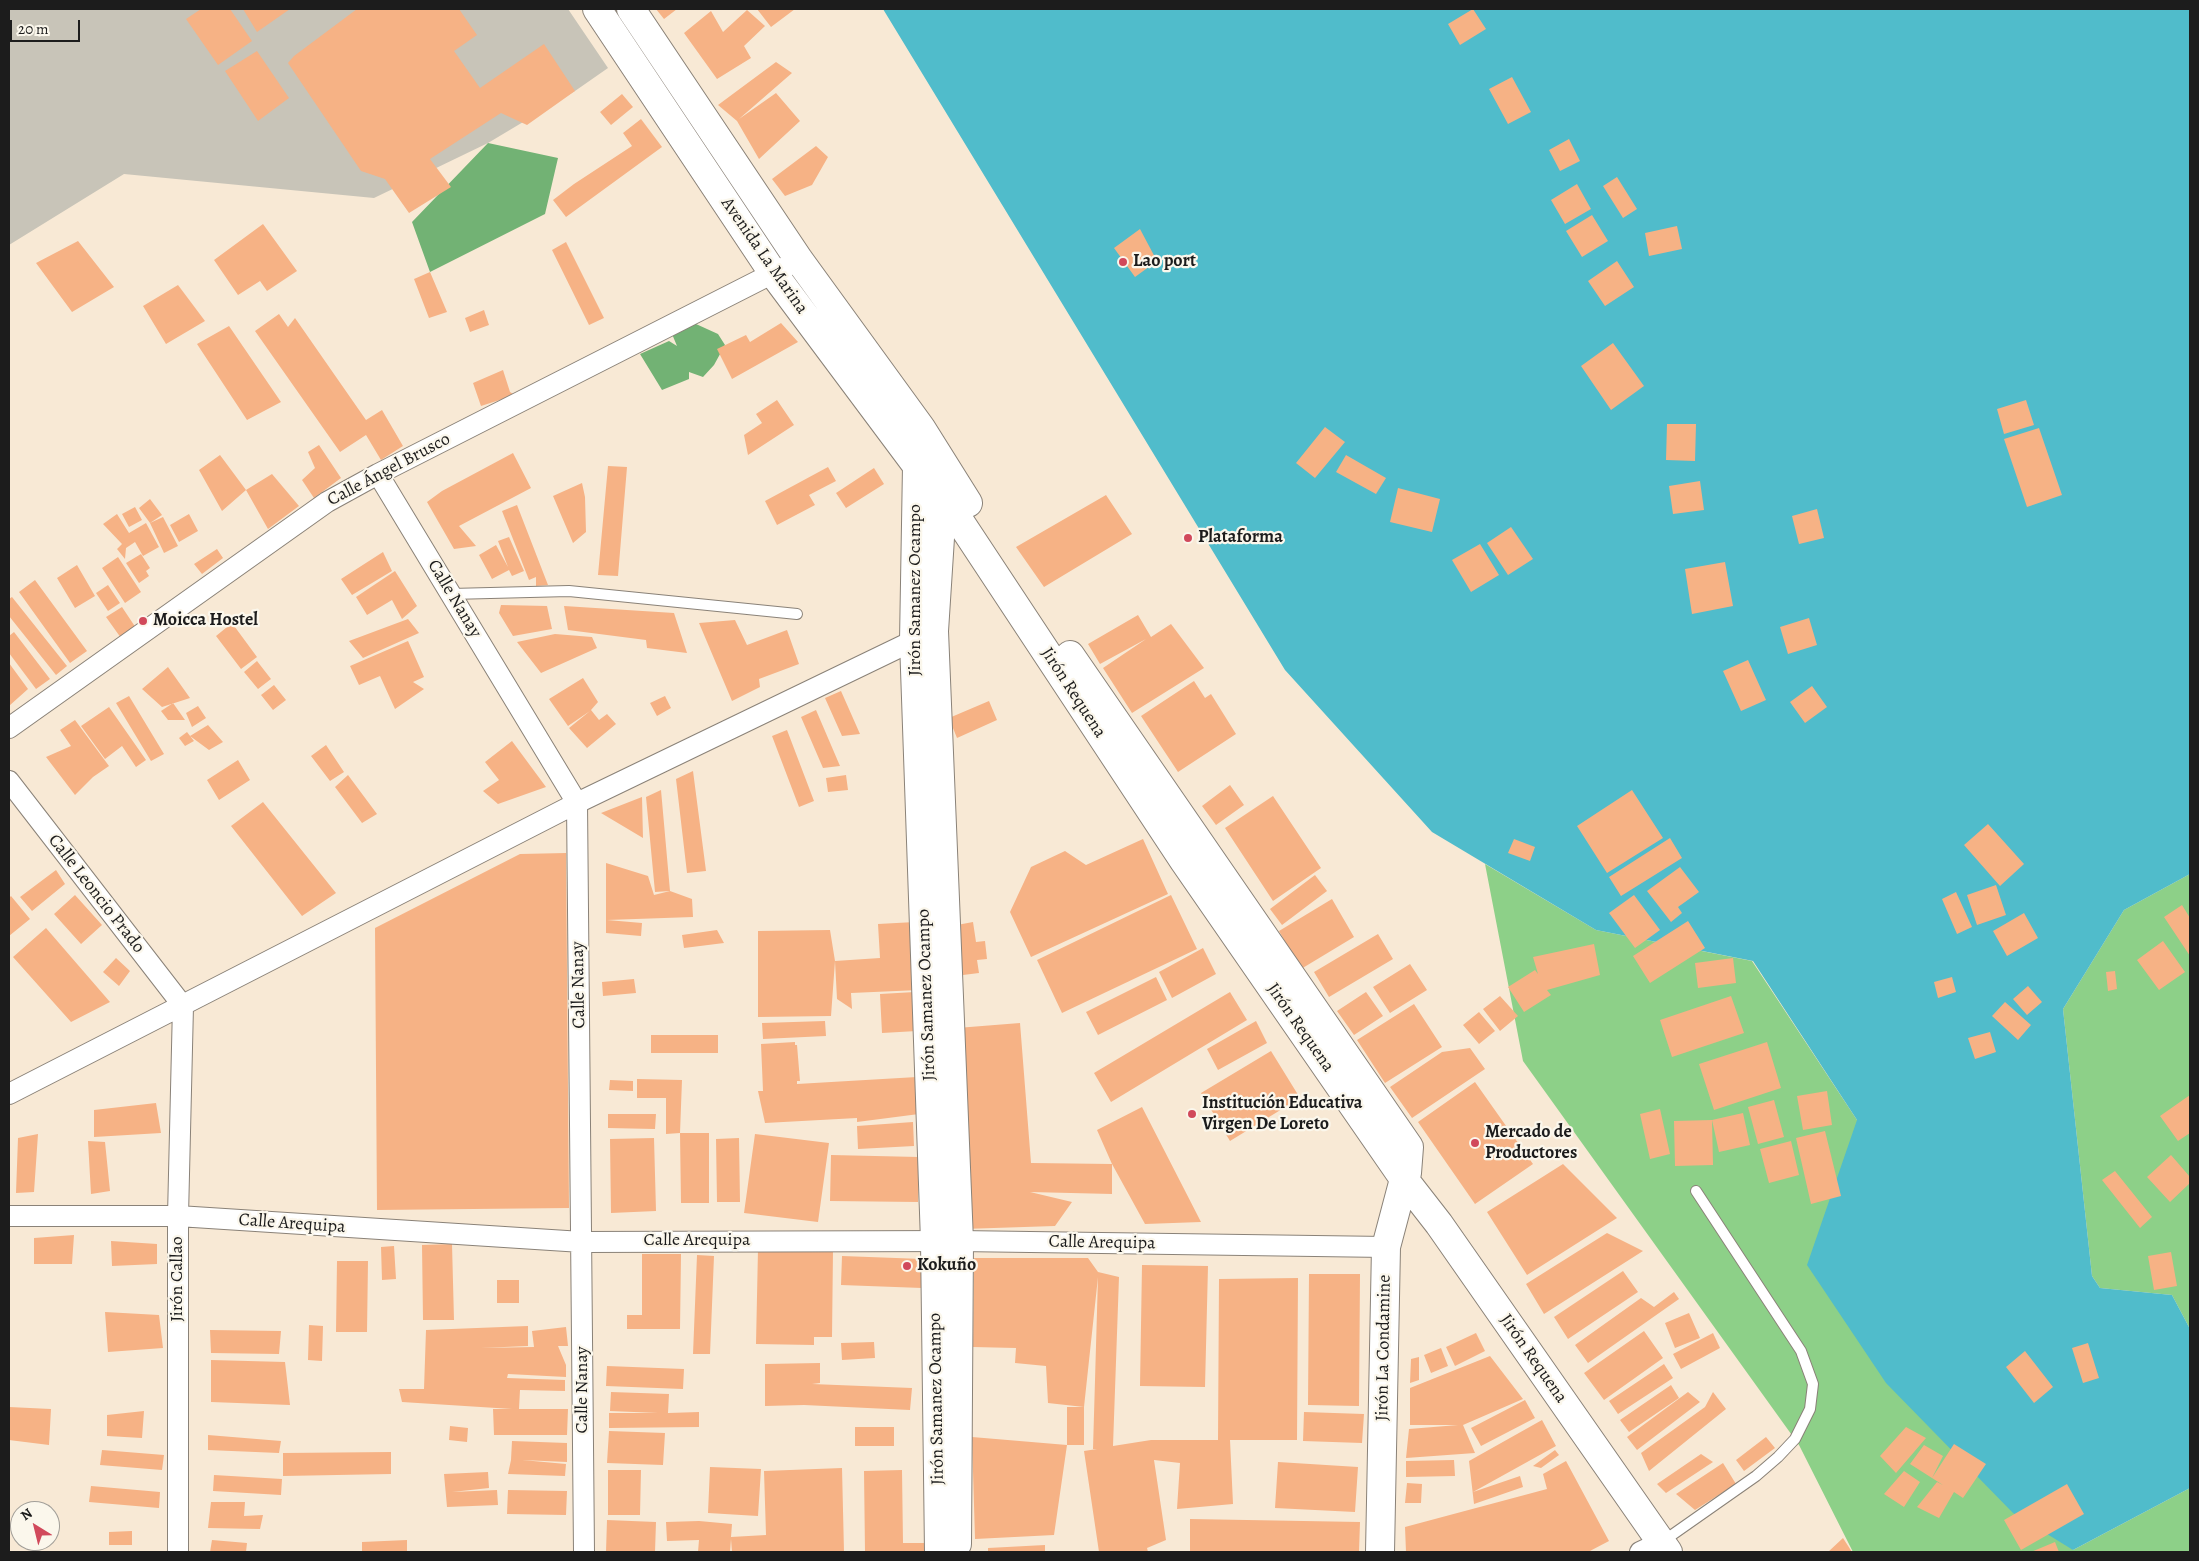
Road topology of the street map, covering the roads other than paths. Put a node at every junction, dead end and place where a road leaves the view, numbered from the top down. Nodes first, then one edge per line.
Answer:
1 (597, 9) edge
2 (630, 9) edge
3 (799, 260) junction
4 (773, 273) junction
5 (927, 439) junction
6 (917, 466) junction
7 (944, 466) junction
8 (378, 474) junction
9 (943, 496) junction
10 (451, 594) junction
11 (797, 614) dead end
12 (924, 636) junction
13 (9, 728) edge
14 (9, 781) edge
15 (577, 803) junction
16 (1193, 854) junction
17 (183, 1006) junction
18 (9, 1094) edge
19 (1409, 1147) joint
20 (1404, 1179) junction
21 (1696, 1191) dead end
22 (9, 1216) edge
23 (178, 1216) junction
24 (947, 1241) junction
25 (582, 1242) junction
26 (1386, 1247) junction
27 (1657, 1549) edge
28 (178, 1552) edge
29 (584, 1552) edge
30 (939, 1552) edge
31 (957, 1552) edge
32 (1380, 1552) edge

1 - 4 main road, Avenida La Marina
2 - 3 main road, Avenida La Marina
3 - 4 street, Calle Ángel Brusco
3 - 5 main road, Avenida La Marina
4 - 6 main road, Avenida La Marina
4 - 8 street, Calle Ángel Brusco
5 - 6 main road, Jirón Samanez Ocampo
5 - 7 main road, Avenida La Marina
6 - 9 main road, Avenida La Marina
6 - 12 main road, Jirón Samanez Ocampo
7 - 9 main road, Jirón Samanez Ocampo
7 - 16 main road, Jirón Requena
8 - 10 street, Calle Nanay
8 - 13 street, Calle Ángel Brusco
9 - 12 main road, Jirón Samanez Ocampo
9 - 16 main road, Jirón Requena
10 - 11 lane
10 - 15 street, Calle Nanay
12 - 15 street
12 - 24 main road, Jirón Samanez Ocampo
14 - 17 street, Calle Leoncio Prado
15 - 17 street
15 - 25 street, Calle Nanay
16 - 19 main road, Jirón Requena
16 - 20 main road, Jirón Requena
17 - 18 street
17 - 23 street, Jirón Callao
19 - 20 main road, Jirón La Condamine
20 - 26 main road, Jirón La Condamine
20 - 27 main road, Jirón Requena
21 - 27 lane
22 - 23 street, Calle Arequipa
23 - 25 street, Calle Arequipa
23 - 28 street, Jirón Callao
24 - 25 street, Calle Arequipa
24 - 26 street, Calle Arequipa
24 - 30 main road, Jirón Samanez Ocampo
24 - 31 main road, Jirón Samanez Ocampo
25 - 29 street, Calle Nanay
26 - 32 main road, Jirón La Condamine

